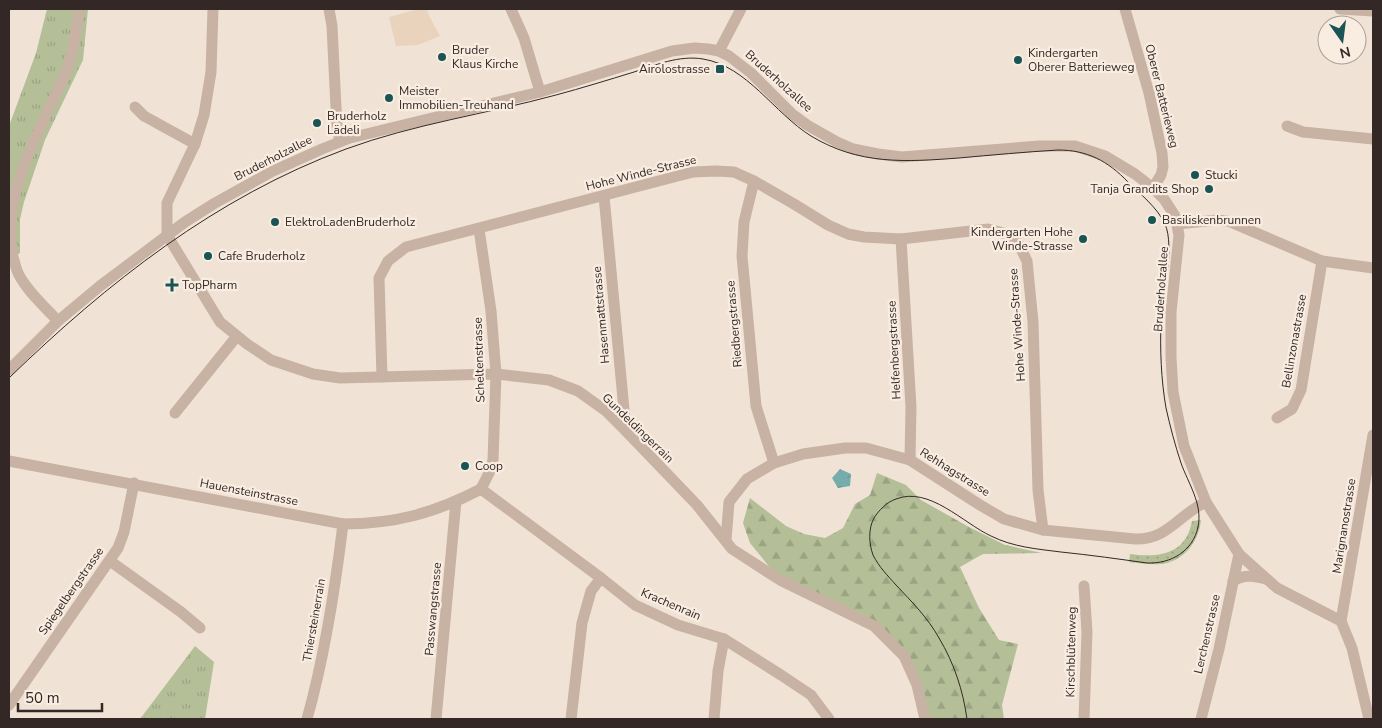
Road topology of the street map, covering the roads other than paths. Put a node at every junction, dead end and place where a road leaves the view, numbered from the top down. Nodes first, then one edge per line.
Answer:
1 (79, 9) edge
2 (213, 9) edge
3 (329, 9) edge
4 (511, 9) edge
5 (741, 9) edge
6 (1125, 9) edge
7 (1340, 9) edge
8 (1373, 11) edge
9 (719, 51) junction
10 (540, 92) junction
11 (135, 107) dead end
12 (1287, 126) dead end
13 (1373, 139) edge
14 (340, 141) junction
15 (195, 144) junction
16 (754, 181) junction
17 (1153, 188) junction
18 (604, 196) junction
19 (1177, 224) junction
20 (479, 229) junction
21 (167, 235) junction
22 (901, 239) junction
23 (1322, 261) junction
24 (1373, 268) edge
25 (58, 321) junction
26 (237, 336) junction
27 (9, 370) edge
28 (496, 374) junction
29 (382, 377) junction
30 (175, 413) dead end
31 (1278, 418) dead end
32 (626, 431) junction
33 (1373, 435) edge
34 (9, 460) edge
35 (910, 460) junction
36 (774, 463) junction
37 (134, 483) junction
38 (481, 489) junction
39 (456, 502) junction
40 (1206, 502) junction
41 (343, 524) junction
42 (1043, 530) junction
43 (726, 540) junction
44 (1239, 554) junction
45 (110, 561) junction
46 (600, 578) junction
47 (1268, 579) junction
48 (1233, 581) junction
49 (1084, 586) dead end
50 (1341, 621) junction
51 (200, 628) dead end
52 (724, 639) junction
53 (9, 705) edge
54 (306, 719) edge
55 (436, 719) edge
56 (571, 719) edge
57 (714, 719) edge
58 (829, 719) edge
59 (925, 719) edge
60 (1084, 719) edge
61 (1201, 719) edge
62 (1369, 719) edge

1 - 25 street
2 - 15 street
3 - 14 street
4 - 10 street
5 - 9 street
6 - 17 street, Oberer Batterieweg
7 - 8 street
9 - 10 street, Bruderholzallee
9 - 17 street, Bruderholzallee
10 - 14 street, Bruderholzallee
11 - 15 street
12 - 13 street
14 - 21 street, Bruderholzallee
15 - 21 street
16 - 18 street, Hohe Winde-Strasse
16 - 22 street, Hohe Winde-Strasse
16 - 36 street, Riedbergstrasse
17 - 19 street, Bruderholzallee
18 - 20 street, Hohe Winde-Strasse
18 - 32 street, Hasenmattstrasse
19 - 23 street
19 - 40 street, Bruderholzallee
20 - 28 street, Scheltenstrasse
20 - 29 street, Hohe Winde-Strasse
21 - 25 street, Bruderholzallee
21 - 26 street, Gundeldingerrain
22 - 35 street, Helfenbergstrasse
22 - 42 street, Hohe Winde-Strasse
23 - 24 street
23 - 31 street, Bellinzonastrasse
25 - 27 street, Bruderholzallee
26 - 29 street, Gundeldingerrain
26 - 30 street
28 - 29 street, Gundeldingerrain
28 - 32 street, Gundeldingerrain
28 - 38 street, Scheltenstrasse
32 - 43 street, Gundeldingerrain
33 - 50 street, Marignanostrasse
34 - 37 street, Hauensteinstrasse
35 - 36 street, Rehhagstrasse
35 - 42 street, Rehhagstrasse
36 - 43 street, Rehhagstrasse
37 - 41 street, Hauensteinstrasse
37 - 45 street, Spiegelbergstrasse
38 - 39 street, Hauensteinstrasse
38 - 46 street, Krachenrain
39 - 41 street, Hauensteinstrasse
39 - 55 street, Passwangstrasse
40 - 42 street, Rehhagstrasse
40 - 44 street, Bruderholzallee
41 - 54 street, Thiersteinerrain
43 - 59 street, Gundeldingerrain
44 - 47 street, Bruderholzallee
44 - 48 street, Lerchenstrasse
45 - 51 street
45 - 53 street, Spiegelbergstrasse
46 - 52 street, Krachenrain
46 - 56 street
47 - 48 street
47 - 50 street, Bruderholzallee
48 - 61 street, Lerchenstrasse
49 - 60 street, Kirschblütenweg
50 - 62 street
52 - 57 street
52 - 58 street, Krachenrain

